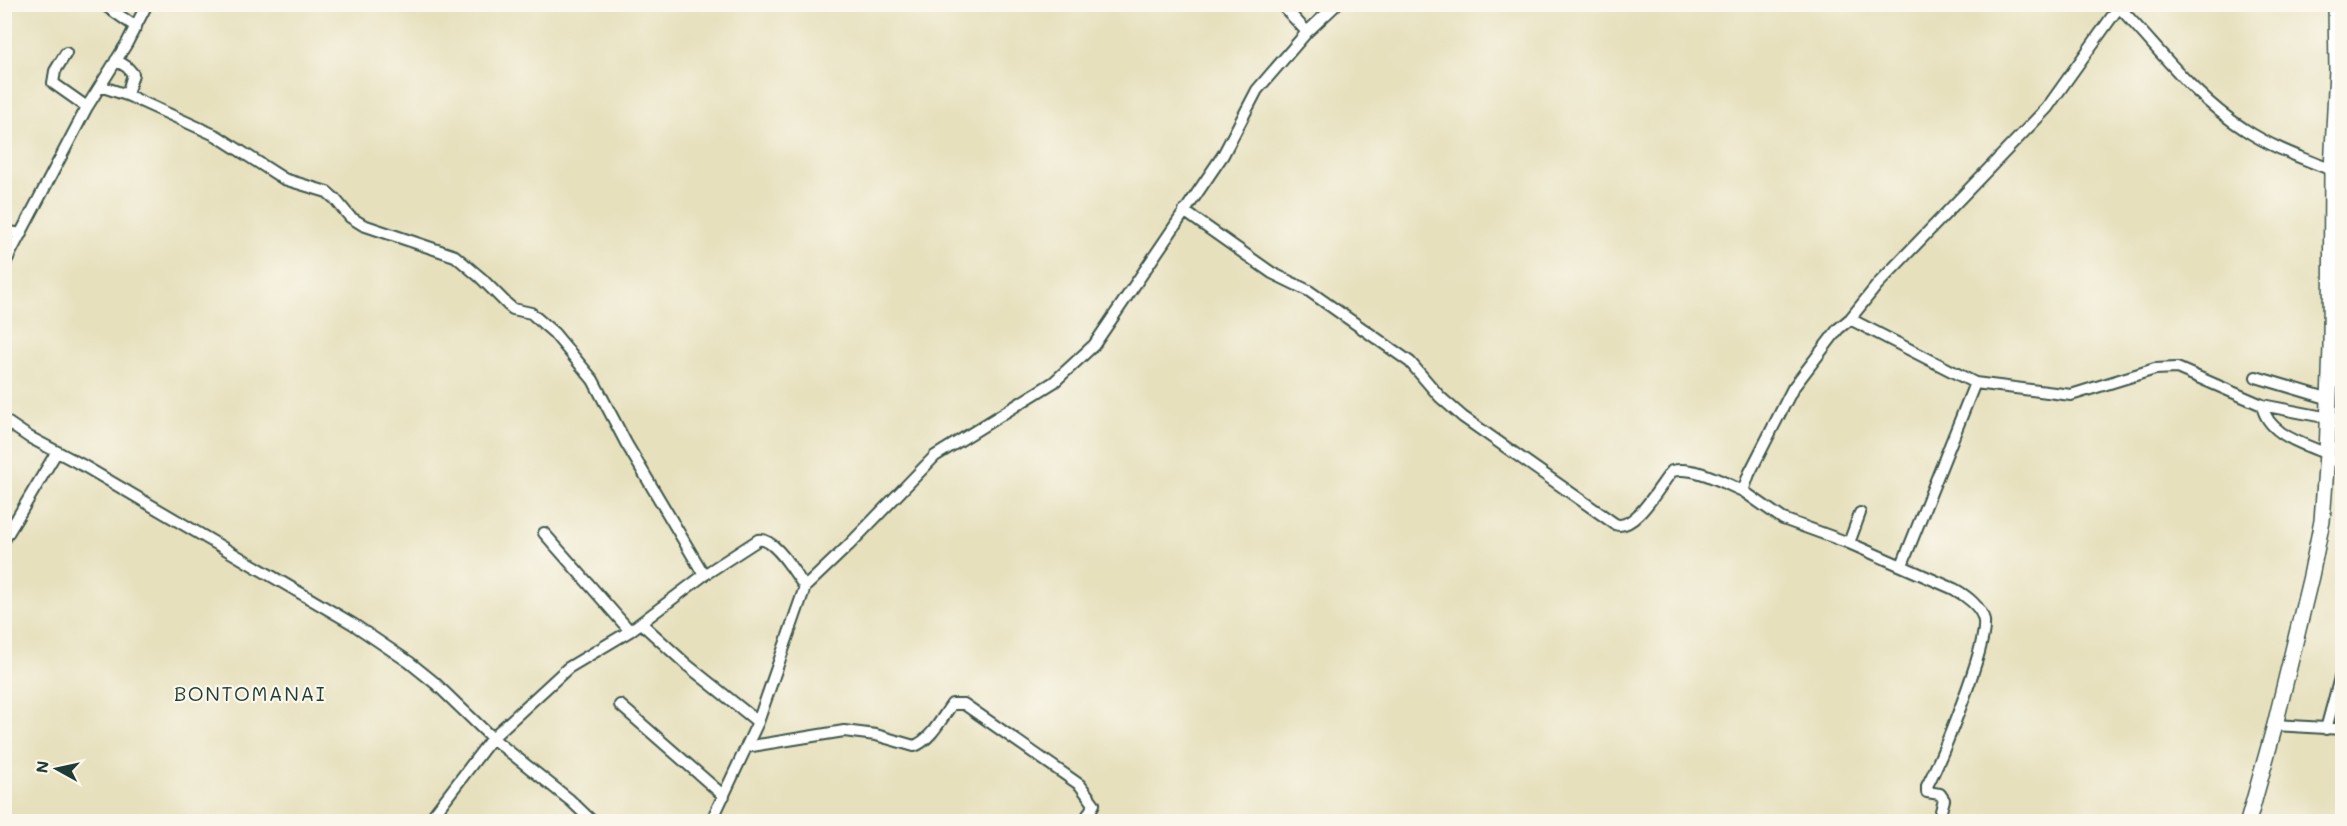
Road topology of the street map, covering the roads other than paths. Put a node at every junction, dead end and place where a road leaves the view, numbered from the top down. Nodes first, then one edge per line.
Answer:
1 (103, 4) edge
2 (147, 4) edge
3 (1281, 4) edge
4 (1337, 4) edge
5 (2336, 4) edge
6 (2120, 6) edge
7 (136, 27) junction
8 (1307, 32) junction
9 (66, 53) dead end
10 (116, 60) junction
11 (100, 86) junction
12 (126, 95) junction
13 (87, 107) junction
14 (2332, 170) junction
15 (1184, 211) junction
16 (4, 231) edge
17 (21, 234) junction
18 (4, 265) edge
19 (1850, 319) junction
20 (2337, 349) edge
21 (2256, 377) dead end
22 (1975, 383) junction
23 (2330, 399) junction
24 (2262, 405) junction
25 (2329, 418) junction
26 (4, 420) edge
27 (56, 453) junction
28 (2327, 454) junction
29 (1743, 491) junction
30 (1860, 513) dead end
31 (544, 533) dead end
32 (4, 540) edge
33 (1849, 543) junction
34 (1902, 566) junction
35 (704, 575) junction
36 (805, 587) junction
37 (641, 623) junction
38 (630, 631) junction
39 (2343, 670) edge
40 (620, 705) dead end
41 (758, 722) junction
42 (2275, 725) junction
43 (2326, 729) junction
44 (2343, 729) edge
45 (492, 738) junction
46 (746, 747) junction
47 (724, 796) junction
48 (428, 822) edge
49 (592, 822) edge
50 (711, 822) edge
51 (1084, 822) edge
52 (1938, 822) edge
53 (2248, 822) edge

1 - 7 street
2 - 7 street
3 - 8 street
4 - 8 street
5 - 14 main road
6 - 14 street
6 - 19 street
7 - 10 street
8 - 15 street
9 - 13 street
10 - 11 street
10 - 12 street
11 - 12 street
11 - 13 street
12 - 35 street
13 - 17 street
14 - 20 main road
15 - 29 street
15 - 36 street
16 - 17 street
17 - 18 street
19 - 22 street
19 - 29 street
20 - 23 main road
21 - 23 street
22 - 24 street
22 - 34 street
23 - 25 main road
24 - 25 street
24 - 28 street
25 - 28 main road
26 - 27 street
27 - 32 street
27 - 45 street
28 - 42 main road
29 - 33 street
30 - 33 street
31 - 38 street
33 - 34 street
34 - 52 street
35 - 36 street
35 - 37 street
36 - 41 street
37 - 38 street
37 - 41 street
38 - 45 street
39 - 43 street
40 - 47 street
41 - 46 street
42 - 43 street
42 - 53 main road
43 - 44 street
45 - 48 street
45 - 49 street
46 - 47 street
46 - 51 street
47 - 50 street

